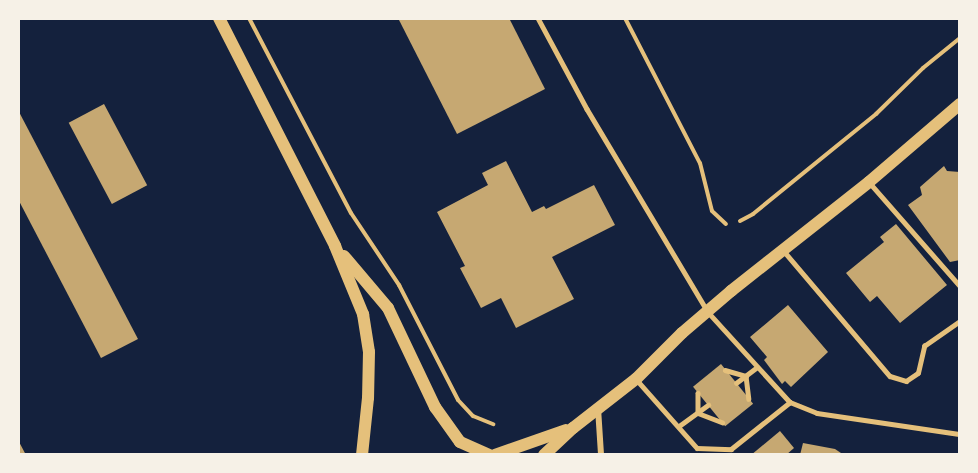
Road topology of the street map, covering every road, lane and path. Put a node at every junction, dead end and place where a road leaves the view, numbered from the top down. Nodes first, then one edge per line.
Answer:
1 (219, 18) edge
2 (249, 18) edge
3 (538, 18) edge
4 (625, 18) edge
5 (960, 38) edge
6 (960, 104) edge
7 (868, 182) junction
8 (740, 221) dead end
9 (726, 224) dead end
10 (335, 246) junction
11 (783, 250) junction
12 (960, 286) edge
13 (708, 312) junction
14 (960, 321) edge
15 (757, 367) junction
16 (725, 370) dead end
17 (746, 376) junction
18 (636, 379) junction
19 (736, 383) dead end
20 (698, 393) dead end
21 (749, 399) dead end
22 (790, 402) junction
23 (708, 405) dead end
24 (598, 408) junction
25 (698, 412) junction
26 (722, 422) dead end
27 (493, 424) dead end
28 (679, 426) junction
29 (573, 428) junction
30 (960, 434) edge
31 (362, 455) edge
32 (489, 455) edge
33 (495, 455) edge
34 (544, 455) edge
35 (601, 455) edge

1 - 10 main road
2 - 27 path
3 - 13 lane
4 - 9 path
5 - 8 path
6 - 7 main road
7 - 11 main road
7 - 12 lane
10 - 31 main road
10 - 32 main road
11 - 13 main road
11 - 14 lane
13 - 15 lane
13 - 18 main road
15 - 17 lane
15 - 22 lane
16 - 17 lane
17 - 19 lane
17 - 21 lane
18 - 24 main road
18 - 28 lane
20 - 25 lane
22 - 28 lane
22 - 30 lane
23 - 25 lane
24 - 29 main road
24 - 35 street
25 - 26 lane
25 - 28 lane
29 - 33 main road
29 - 34 main road

